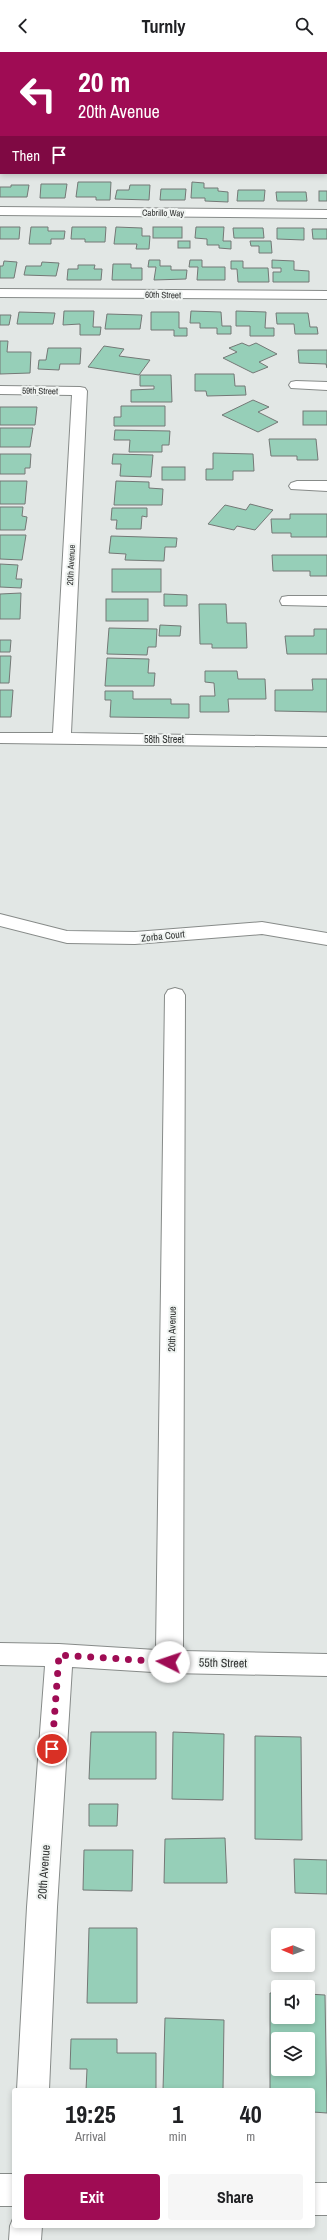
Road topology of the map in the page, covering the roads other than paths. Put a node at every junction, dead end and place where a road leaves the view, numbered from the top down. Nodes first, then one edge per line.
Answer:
1 (0, 211) edge
2 (327, 214) edge
3 (0, 293) edge
4 (327, 295) edge
5 (296, 385) dead end
6 (327, 386) edge
7 (0, 390) edge
8 (80, 391) joint
9 (297, 486) dead end
10 (327, 486) edge
11 (288, 601) dead end
12 (327, 601) edge
13 (0, 738) edge
14 (62, 739) junction
15 (327, 742) edge
16 (0, 920) edge
17 (327, 939) edge
18 (175, 995) dead end
19 (0, 1654) edge
20 (59, 1655) junction
21 (169, 1662) junction
22 (327, 1665) edge
23 (33, 2088) edge
24 (0, 2190) edge
25 (12, 2190) edge
26 (315, 2199) edge
27 (327, 2199) edge
28 (26, 2228) edge
29 (25, 2240) edge

1 - 2 street, Cabrillo Way
3 - 4 street, 60th Street
5 - 6 street
7 - 8 street, 59th Street
8 - 14 street, 20th Avenue
9 - 10 street
11 - 12 street
13 - 14 street, 58th Street
14 - 15 street, 58th Street
16 - 17 street, Zorba Court
18 - 21 street, 20th Avenue
19 - 20 street, 55th Street
20 - 21 street, 55th Street
20 - 23 street, 20th Avenue
21 - 22 street, 55th Street
24 - 25 street
26 - 27 street
28 - 29 street

